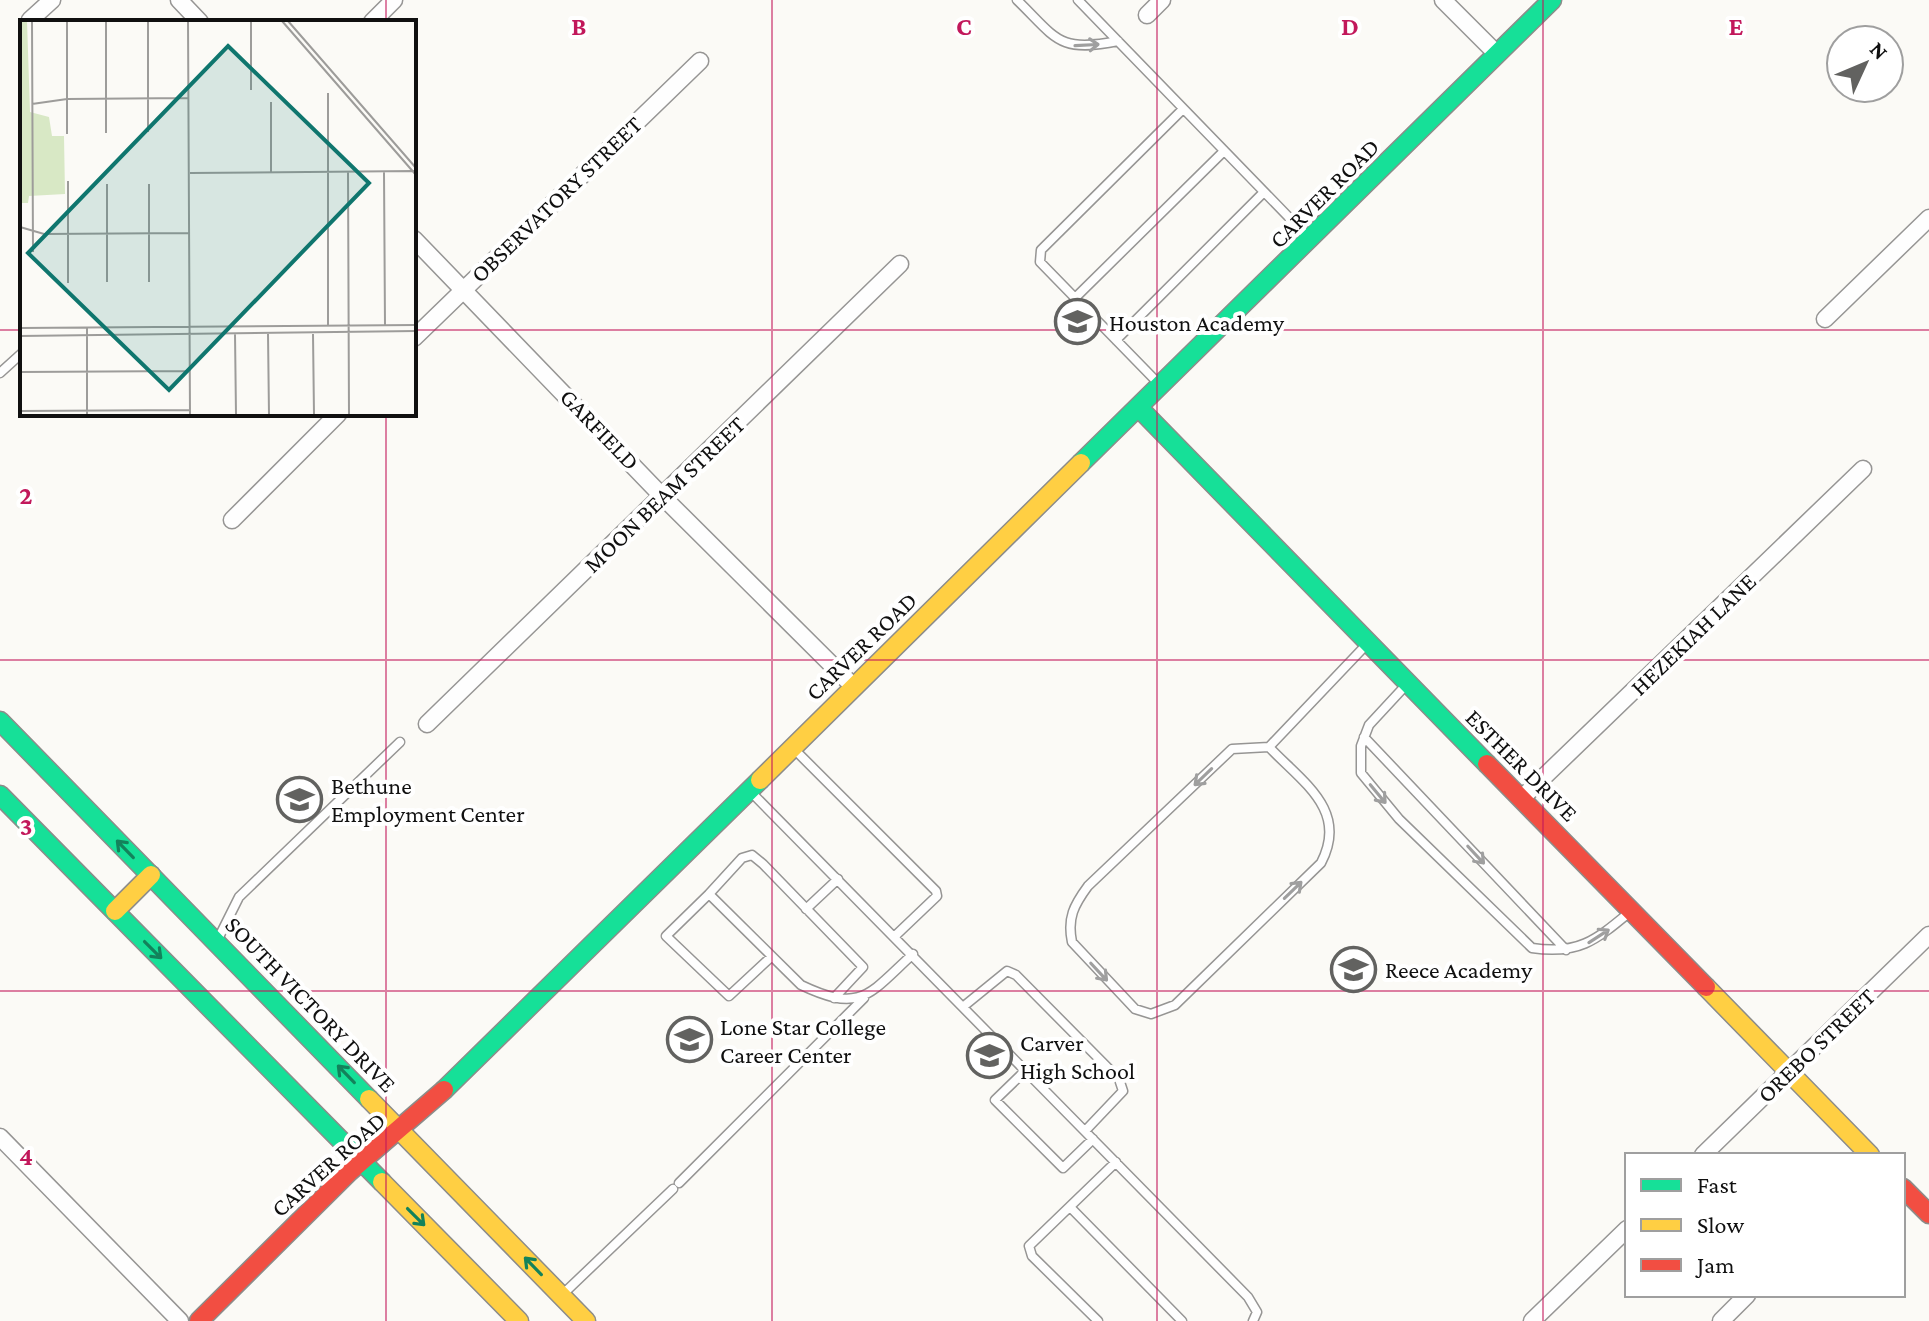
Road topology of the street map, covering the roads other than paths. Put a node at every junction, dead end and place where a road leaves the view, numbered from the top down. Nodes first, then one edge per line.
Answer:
1 (52, 0) edge
2 (179, 0) edge
3 (394, 0) edge
4 (1017, 0) edge
5 (1078, 0) edge
6 (1162, 0) edge
7 (1443, 0) edge
8 (1552, 0) edge
9 (1147, 15) dead end
10 (30, 20) edge
11 (198, 20) edge
12 (374, 20) edge
13 (1118, 41) junction
14 (1497, 54) junction
15 (700, 61) dead end
16 (1183, 109) junction
17 (1224, 151) junction
18 (1264, 192) junction
19 (1929, 218) edge
20 (416, 241) edge
21 (1312, 241) junction
22 (900, 264) dead end
23 (463, 289) junction
24 (1075, 298) junction
25 (1825, 319) dead end
26 (416, 336) edge
27 (1116, 340) junction
28 (20, 355) edge
29 (0, 373) edge
30 (1162, 387) junction
31 (1139, 408) junction
32 (336, 416) edge
33 (1863, 469) dead end
34 (663, 497) junction
35 (232, 520) dead end
36 (1368, 643) junction
37 (1408, 683) junction
38 (854, 687) junction
39 (0, 721) edge
40 (427, 724) dead end
41 (1364, 737) junction
42 (400, 742) dead end
43 (793, 747) junction
44 (1269, 747) junction
45 (749, 790) junction
46 (0, 795) edge
47 (1522, 798) junction
48 (151, 875) junction
49 (838, 879) junction
50 (709, 894) junction
51 (806, 909) junction
52 (1631, 910) junction
53 (115, 911) junction
54 (1929, 935) edge
55 (895, 936) junction
56 (216, 942) junction
57 (1566, 950) junction
58 (913, 954) junction
59 (771, 957) junction
60 (834, 998) junction
61 (865, 998) junction
62 (964, 1006) junction
63 (1026, 1070) junction
64 (1789, 1072) junction
65 (401, 1130) junction
66 (1085, 1131) junction
67 (0, 1137) edge
68 (1093, 1139) junction
69 (1705, 1153) edge
70 (1868, 1153) edge
71 (362, 1162) junction
72 (1116, 1162) junction
73 (1905, 1190) edge
74 (1070, 1207) junction
75 (1929, 1214) edge
76 (1625, 1231) edge
77 (562, 1296) junction
78 (1745, 1297) edge
79 (180, 1321) edge
80 (199, 1321) edge
81 (519, 1321) edge
82 (586, 1321) edge
83 (1098, 1321) edge
84 (1182, 1321) edge
85 (1253, 1321) edge
86 (1532, 1321) edge
87 (1721, 1321) edge

1 - 10 street
2 - 11 street
3 - 12 street
4 -> 13 lane
5 - 13 lane
6 - 9 street
7 - 14 street
8 - 14 street, CARVER ROAD
13 - 16 lane
14 - 21 street, CARVER ROAD
15 - 23 street, OBSERVATORY STREET
16 - 17 lane
16 - 24 lane
17 - 18 lane
17 - 24 lane
18 - 21 lane
18 - 27 lane
19 - 25 street
20 - 23 street, GARFIELD
21 - 30 street, CARVER ROAD
22 - 34 street, MOON BEAM STREET
23 - 26 street, OBSERVATORY STREET
23 - 34 street, GARFIELD
24 - 27 lane
27 - 30 lane
28 - 29 lane
30 - 31 street, CARVER ROAD
31 - 36 street, ESTHER DRIVE
31 - 38 street, CARVER ROAD
32 - 35 street
33 - 47 street, HEZEKIAH LANE
34 - 38 street, GARFIELD
34 - 40 street, MOON BEAM STREET
36 - 37 street, ESTHER DRIVE
36 - 44 lane
37 - 41 lane
37 - 47 street, ESTHER DRIVE
38 - 43 street, CARVER ROAD
48 -> 39 street, SOUTH VICTORY DRIVE
41 -> 57 lane
41 -> 57 lane
42 - 56 lane
43 - 45 street, CARVER ROAD
43 - 55 lane
44 -> 44 lane
45 - 49 lane
45 - 65 street, CARVER ROAD
46 - 53 street
47 - 52 street, ESTHER DRIVE
48 - 53 street
48 - 56 street, SOUTH VICTORY DRIVE
49 - 51 lane
49 - 55 lane
50 - 51 lane
50 - 59 lane
50 - 59 lane
51 - 60 lane
57 -> 52 lane
52 - 64 street, ESTHER DRIVE
53 -> 71 street
54 - 64 street, OREBO STREET
55 - 58 lane
65 -> 56 street, SOUTH VICTORY DRIVE
58 - 61 lane
58 - 62 lane
59 - 60 lane
60 - 61 lane
61 - 77 lane
62 - 63 lane
62 - 66 lane
63 - 66 lane
63 - 68 lane
64 - 69 street, OREBO STREET
64 - 70 street, ESTHER DRIVE
65 - 71 street, CARVER ROAD
77 -> 65 street, SOUTH VICTORY DRIVE
66 - 68 lane
67 - 79 street
68 - 72 lane
71 - 80 street, CARVER ROAD
71 -> 81 street
72 - 74 lane
72 - 85 lane
73 - 75 street
74 - 83 lane
74 - 84 lane
76 - 86 street
77 - 82 street, SOUTH VICTORY DRIVE
78 - 87 street

